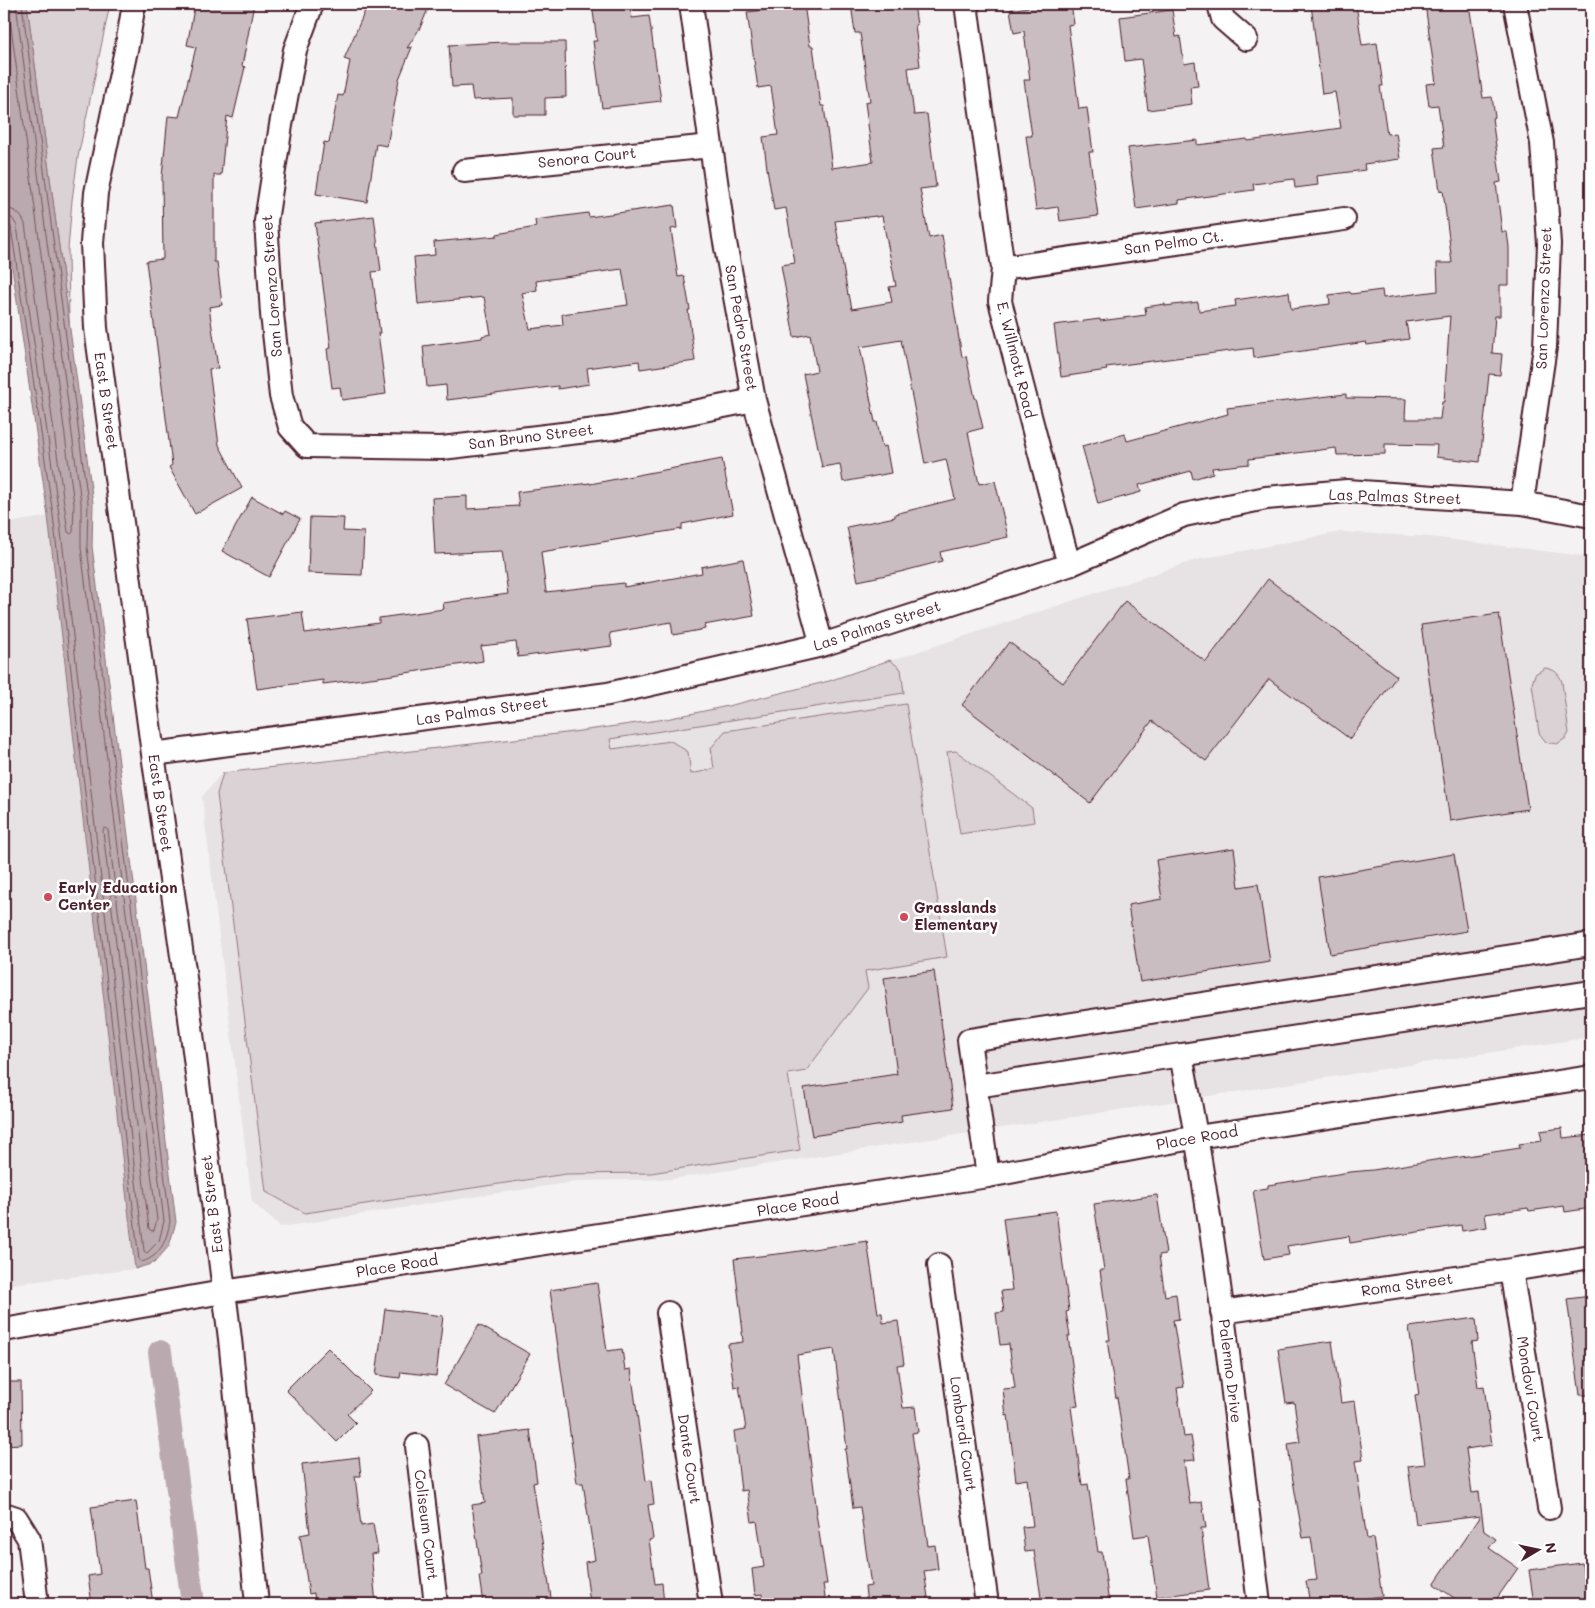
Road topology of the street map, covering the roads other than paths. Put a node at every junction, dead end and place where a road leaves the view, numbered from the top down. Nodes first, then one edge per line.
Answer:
1 (134, 4) edge
2 (312, 4) edge
3 (691, 4) edge
4 (966, 4) edge
5 (1219, 4) edge
6 (1515, 4) edge
7 (1246, 39) dead end
8 (711, 146) junction
9 (464, 171) dead end
10 (1344, 219) dead end
11 (1004, 268) junction
12 (754, 400) junction
13 (306, 446) joint
14 (1522, 503) junction
15 (1591, 516) edge
16 (1069, 565) junction
17 (822, 645) junction
18 (153, 754) junction
19 (1591, 944) edge
20 (1591, 992) edge
21 (1181, 1055) junction
22 (1591, 1077) edge
23 (976, 1086) junction
24 (1197, 1137) junction
25 (988, 1176) junction
26 (1591, 1257) edge
27 (939, 1265) dead end
28 (1511, 1270) junction
29 (223, 1292) junction
30 (1222, 1312) junction
31 (668, 1313) dead end
32 (4, 1330) edge
33 (416, 1446) dead end
34 (1549, 1508) dead end
35 (4, 1514) edge
36 (37, 1604) edge
37 (257, 1604) edge
38 (436, 1604) edge
39 (710, 1604) edge
40 (987, 1604) edge
41 (1259, 1604) edge

1 - 18 street, East B Street
2 - 13 street, San Lorenzo Street
3 - 8 street, San Pedro Street
4 - 11 street, E. Willmott Road
5 - 7 street
6 - 14 street, San Lorenzo Street
8 - 9 street, Senora Court
8 - 12 street, San Pedro Street
10 - 11 street, San Pelmo Ct.
11 - 16 street, E. Willmott Road
12 - 13 street, San Bruno Street
12 - 17 street, San Pedro Street
14 - 15 street, Las Palmas Street
14 - 16 street, Las Palmas Street
16 - 17 street, Las Palmas Street
17 - 18 street, Las Palmas Street
18 - 29 street, East B Street
19 - 23 street
20 - 21 street
21 - 23 street
21 - 24 street, Palermo Drive
22 - 24 street, Place Road
23 - 25 street
24 - 25 street, Place Road
24 - 30 street, Palermo Drive
25 - 29 street, Place Road
26 - 28 street, Roma Street
27 - 40 street, Lombardi Court
28 - 30 street, Roma Street
28 - 34 street, Mondovi Court
29 - 32 street, Place Road
29 - 37 street, East B Street
30 - 41 street, Palermo Drive
31 - 39 street, Dante Court
33 - 38 street, Coliseum Court
35 - 36 street

